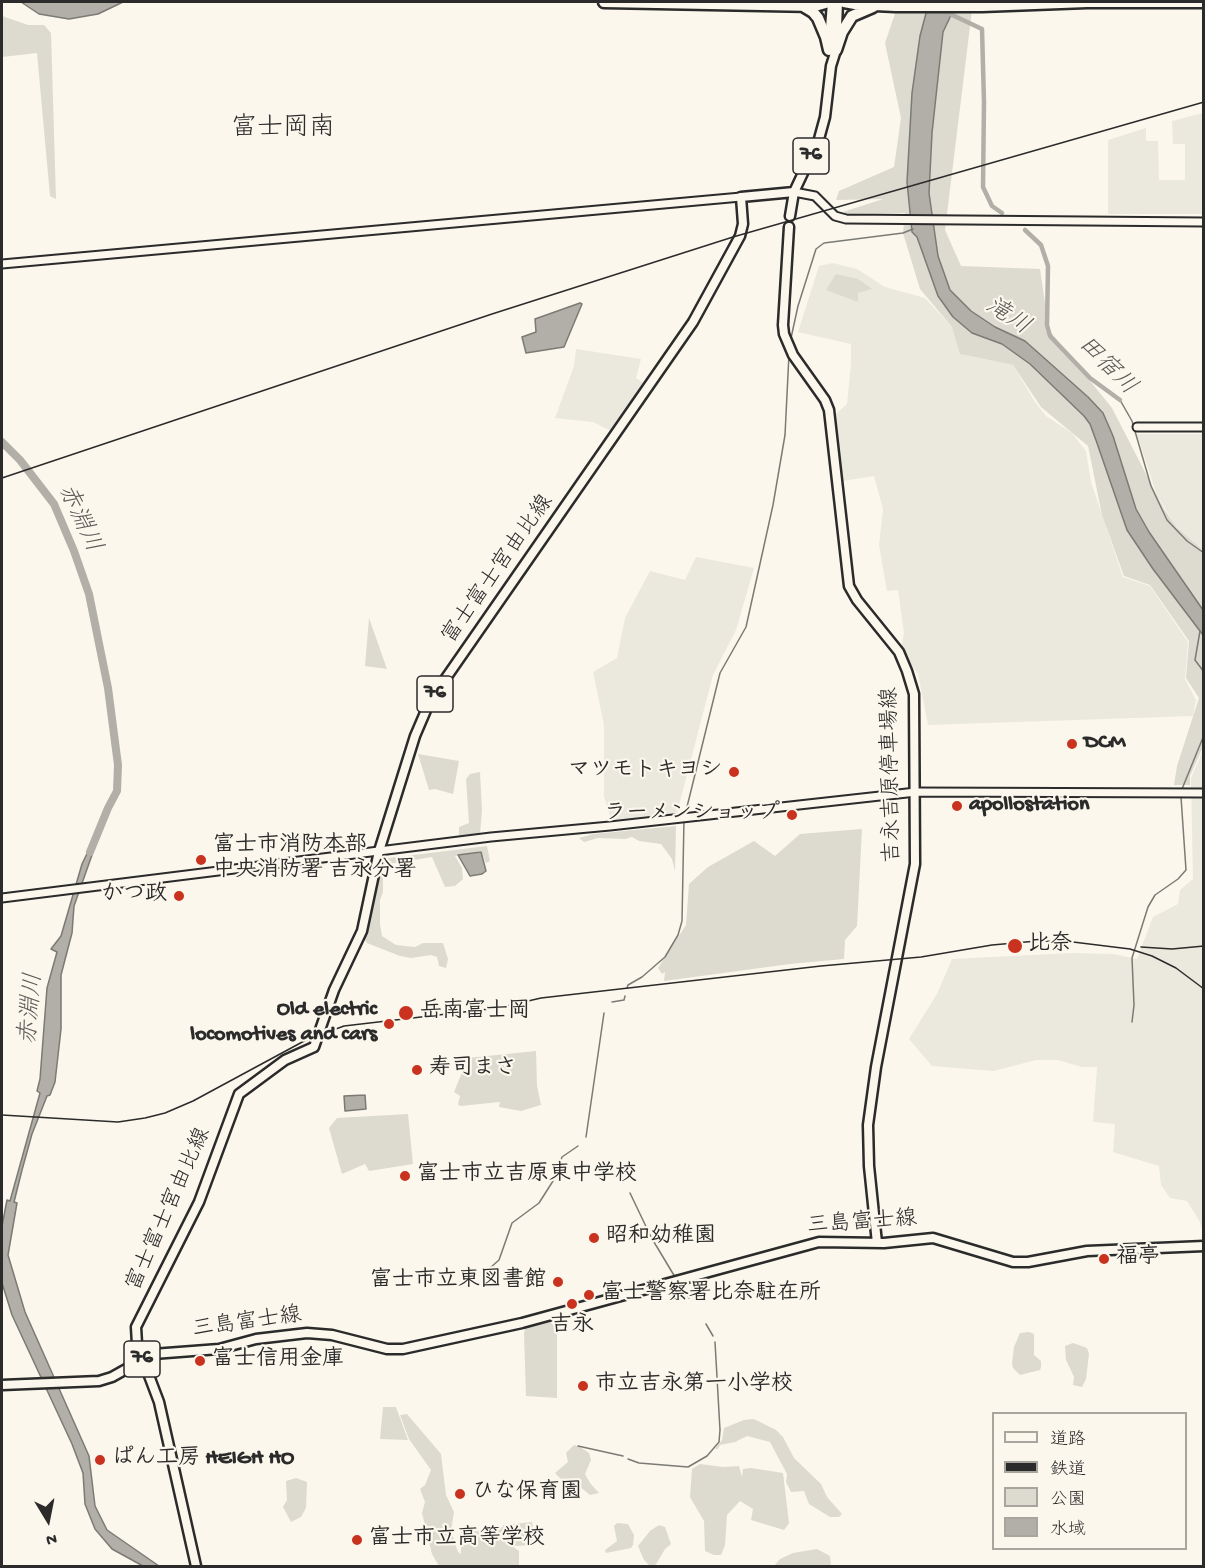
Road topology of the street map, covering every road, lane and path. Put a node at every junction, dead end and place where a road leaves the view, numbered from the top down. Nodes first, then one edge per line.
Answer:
1 (604, 2) edge
2 (830, 2) edge
3 (838, 2) edge
4 (844, 2) edge
5 (1071, 2) edge
6 (1087, 2) edge
7 (1203, 2) edge
8 (802, 6) junction
9 (879, 6) junction
10 (832, 50) junction
11 (794, 192) junction
12 (741, 197) junction
13 (790, 216) dead end
14 (1203, 222) edge
15 (789, 227) dead end
16 (2, 264) edge
17 (1137, 427) dead end
18 (1203, 427) edge
19 (916, 792) junction
20 (1203, 793) edge
21 (379, 851) junction
22 (2, 898) edge
23 (877, 1243) junction
24 (1203, 1246) edge
25 (142, 1359) junction
26 (2, 1385) edge
27 (196, 1566) edge

1 - 8 highway
2 - 8 highway
2 - 10 main road, 76
3 - 10 main road, 76
4 - 9 highway
5 - 6 highway
6 - 7 highway
6 - 9 highway
8 - 10 highway
9 - 10 highway
10 - 11 main road, 76
11 - 12 main road, 76
11 - 13 main road
11 - 14 street
12 - 16 street
12 - 21 main road, 富士富士宮由比線 / 76
15 - 19 main road, 吉永吉原停車場線
17 - 18 street
19 - 20 street
19 - 21 street
19 - 23 main road, 吉永吉原停車場線
21 - 22 street
21 - 25 main road, 富士富士宮由比線 / 76
23 - 24 main road, 三島富士線
23 - 25 main road, 三島富士線
25 - 26 main road, 三島富士線
25 - 27 main road, 富士富士宮由比線 / 76

